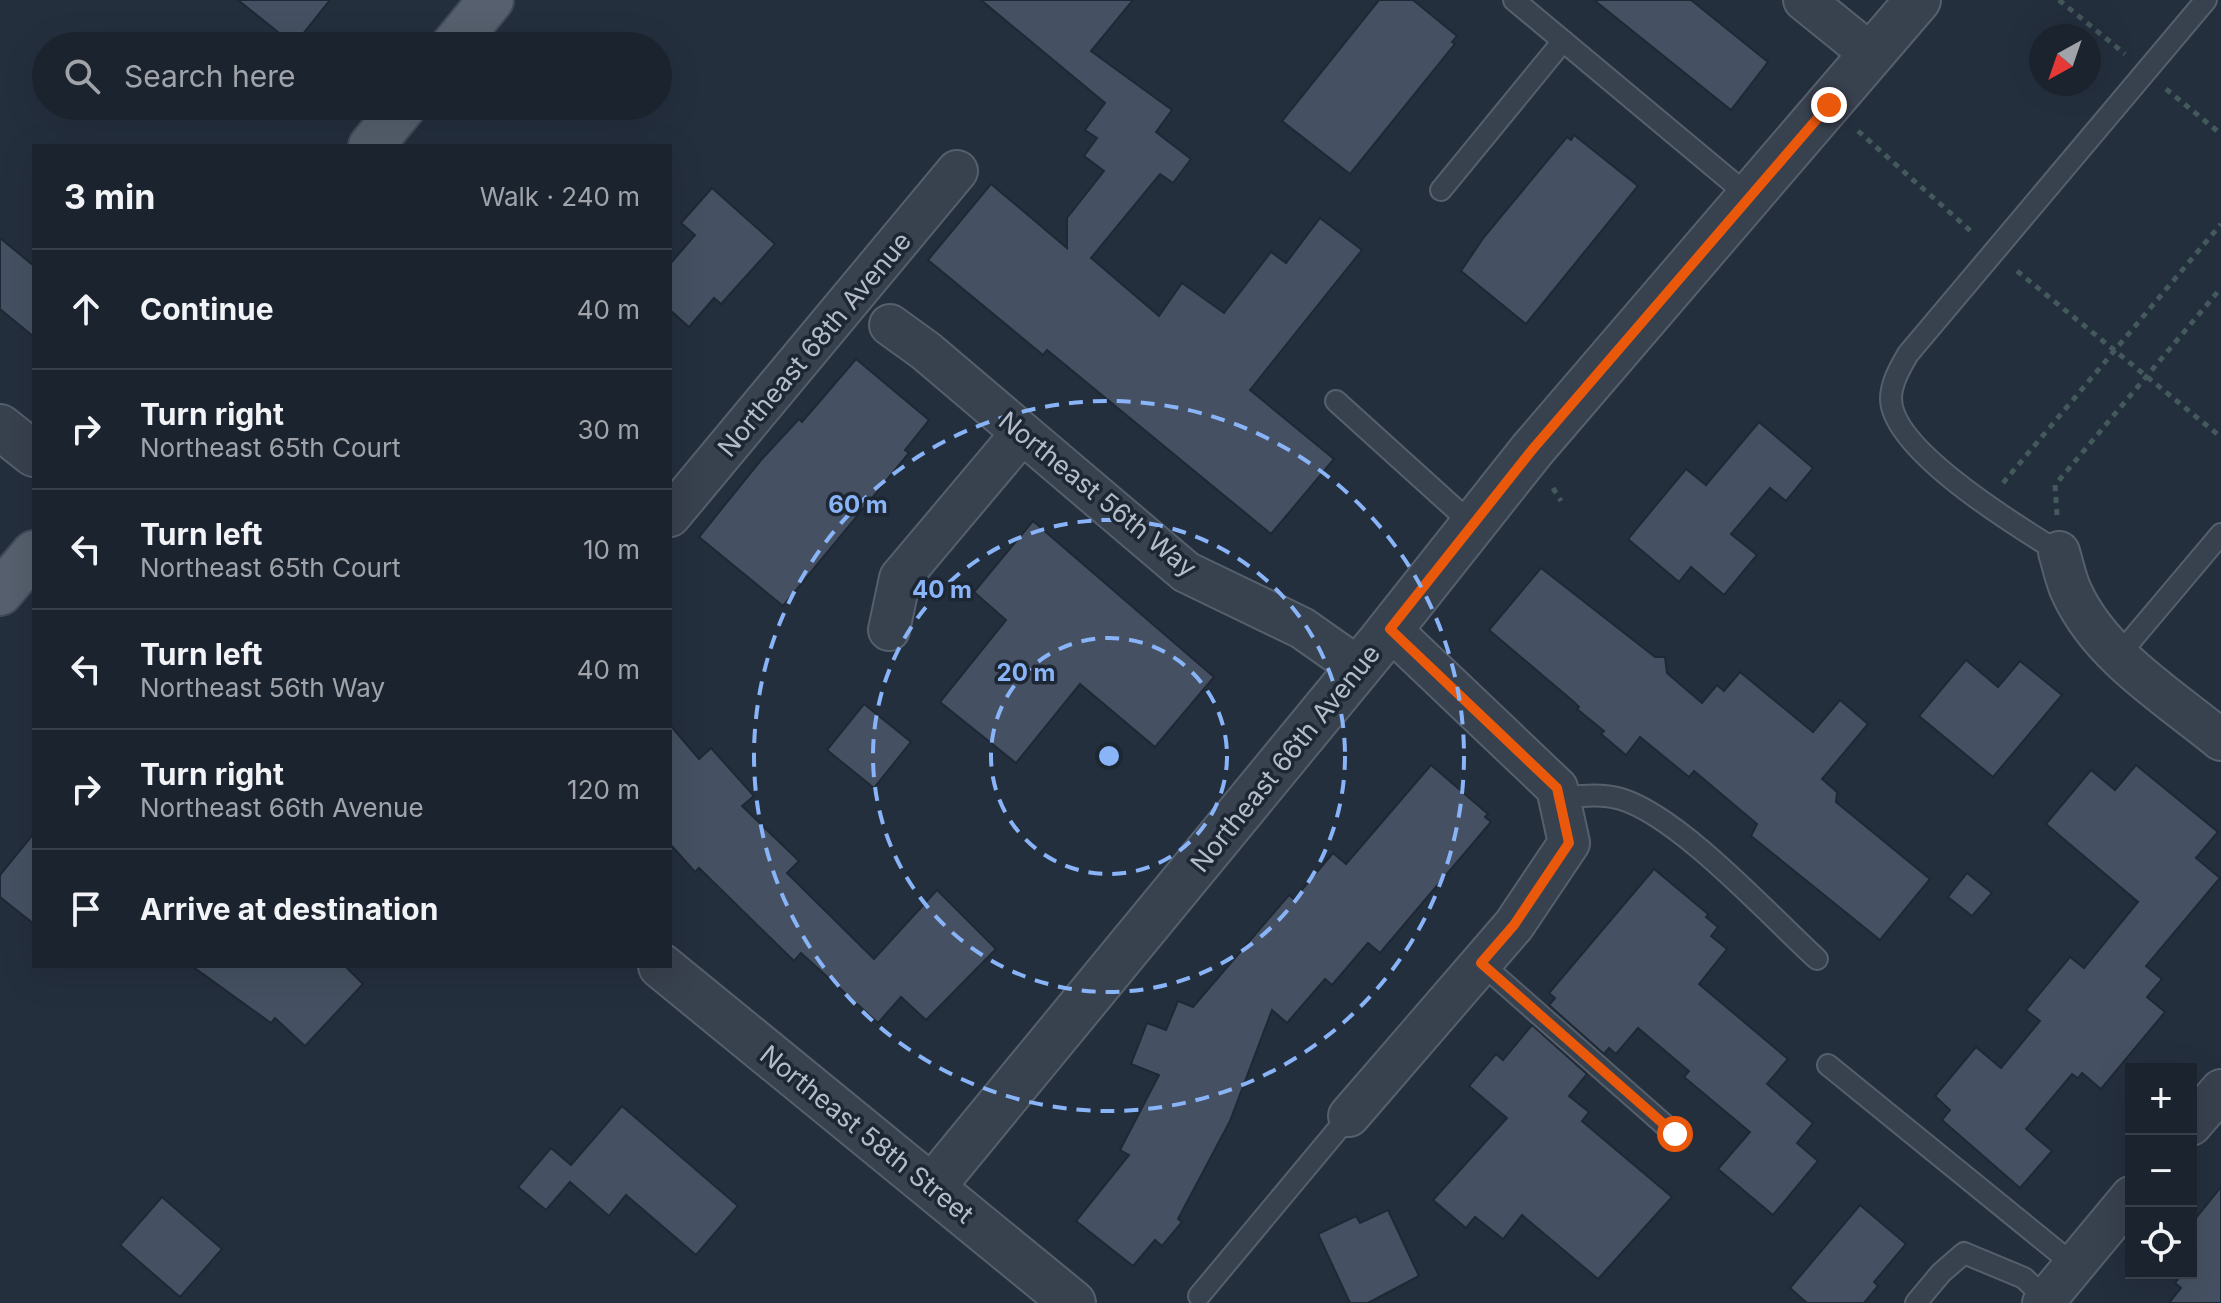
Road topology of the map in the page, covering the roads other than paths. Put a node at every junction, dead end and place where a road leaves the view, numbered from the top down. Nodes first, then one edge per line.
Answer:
1 (491, 0) edge
2 (1514, 0) edge
3 (1804, 0) edge
4 (1918, 0) edge
5 (2206, 0) edge
6 (465, 32) edge
7 (1563, 41) junction
8 (1872, 55) junction
9 (392, 120) edge
10 (373, 144) edge
11 (957, 171) dead end
12 (1441, 190) dead end
13 (1750, 197) junction
14 (890, 325) dead end
15 (1336, 401) dead end
16 (0, 427) edge
17 (1022, 433) junction
18 (32, 452) edge
19 (672, 514) edge
20 (1473, 525) junction
21 (2221, 534) edge
22 (2059, 552) joint
23 (32, 555) edge
24 (0, 593) edge
25 (1390, 629) junction
26 (889, 630) dead end
27 (2118, 656) junction
28 (1359, 668) junction
29 (2221, 740) edge
30 (1559, 798) junction
31 (1817, 959) dead end
32 (1481, 963) junction
33 (663, 968) edge
34 (1828, 1065) dead end
35 (2221, 1090) edge
36 (1349, 1116) joint
37 (2197, 1118) edge
38 (1675, 1134) dead end
39 (932, 1187) junction
40 (2125, 1204) edge
41 (2074, 1265) junction
42 (1199, 1296) dead end
43 (2045, 1301) edge
44 (1073, 1303) edge
45 (1916, 1303) edge

1 - 6 main road
2 - 7 lane
3 - 8 street
4 - 8 street, Northeast 66th Avenue
5 - 22 lane
7 - 12 lane
7 - 13 lane
8 - 13 street, Northeast 66th Avenue
9 - 10 main road
11 - 19 street, Northeast 68th Avenue
13 - 20 street, Northeast 66th Avenue
14 - 17 street, Northeast 56th Way
15 - 20 lane
16 - 18 street
17 - 26 street
17 - 28 street, Northeast 56th Way
20 - 25 street, Northeast 66th Avenue
21 - 27 lane
22 - 27 street
23 - 24 main road
25 - 28 street, Northeast 66th Avenue
25 - 30 street
27 - 29 street
28 - 39 street, Northeast 66th Avenue
30 - 31 lane
30 - 32 street
32 - 36 street
32 - 38 lane
33 - 39 street, Northeast 58th Street
34 - 41 lane
35 - 37 street
36 - 42 lane
39 - 44 street, Northeast 58th Street
40 - 41 street
41 - 43 street
43 - 45 lane

